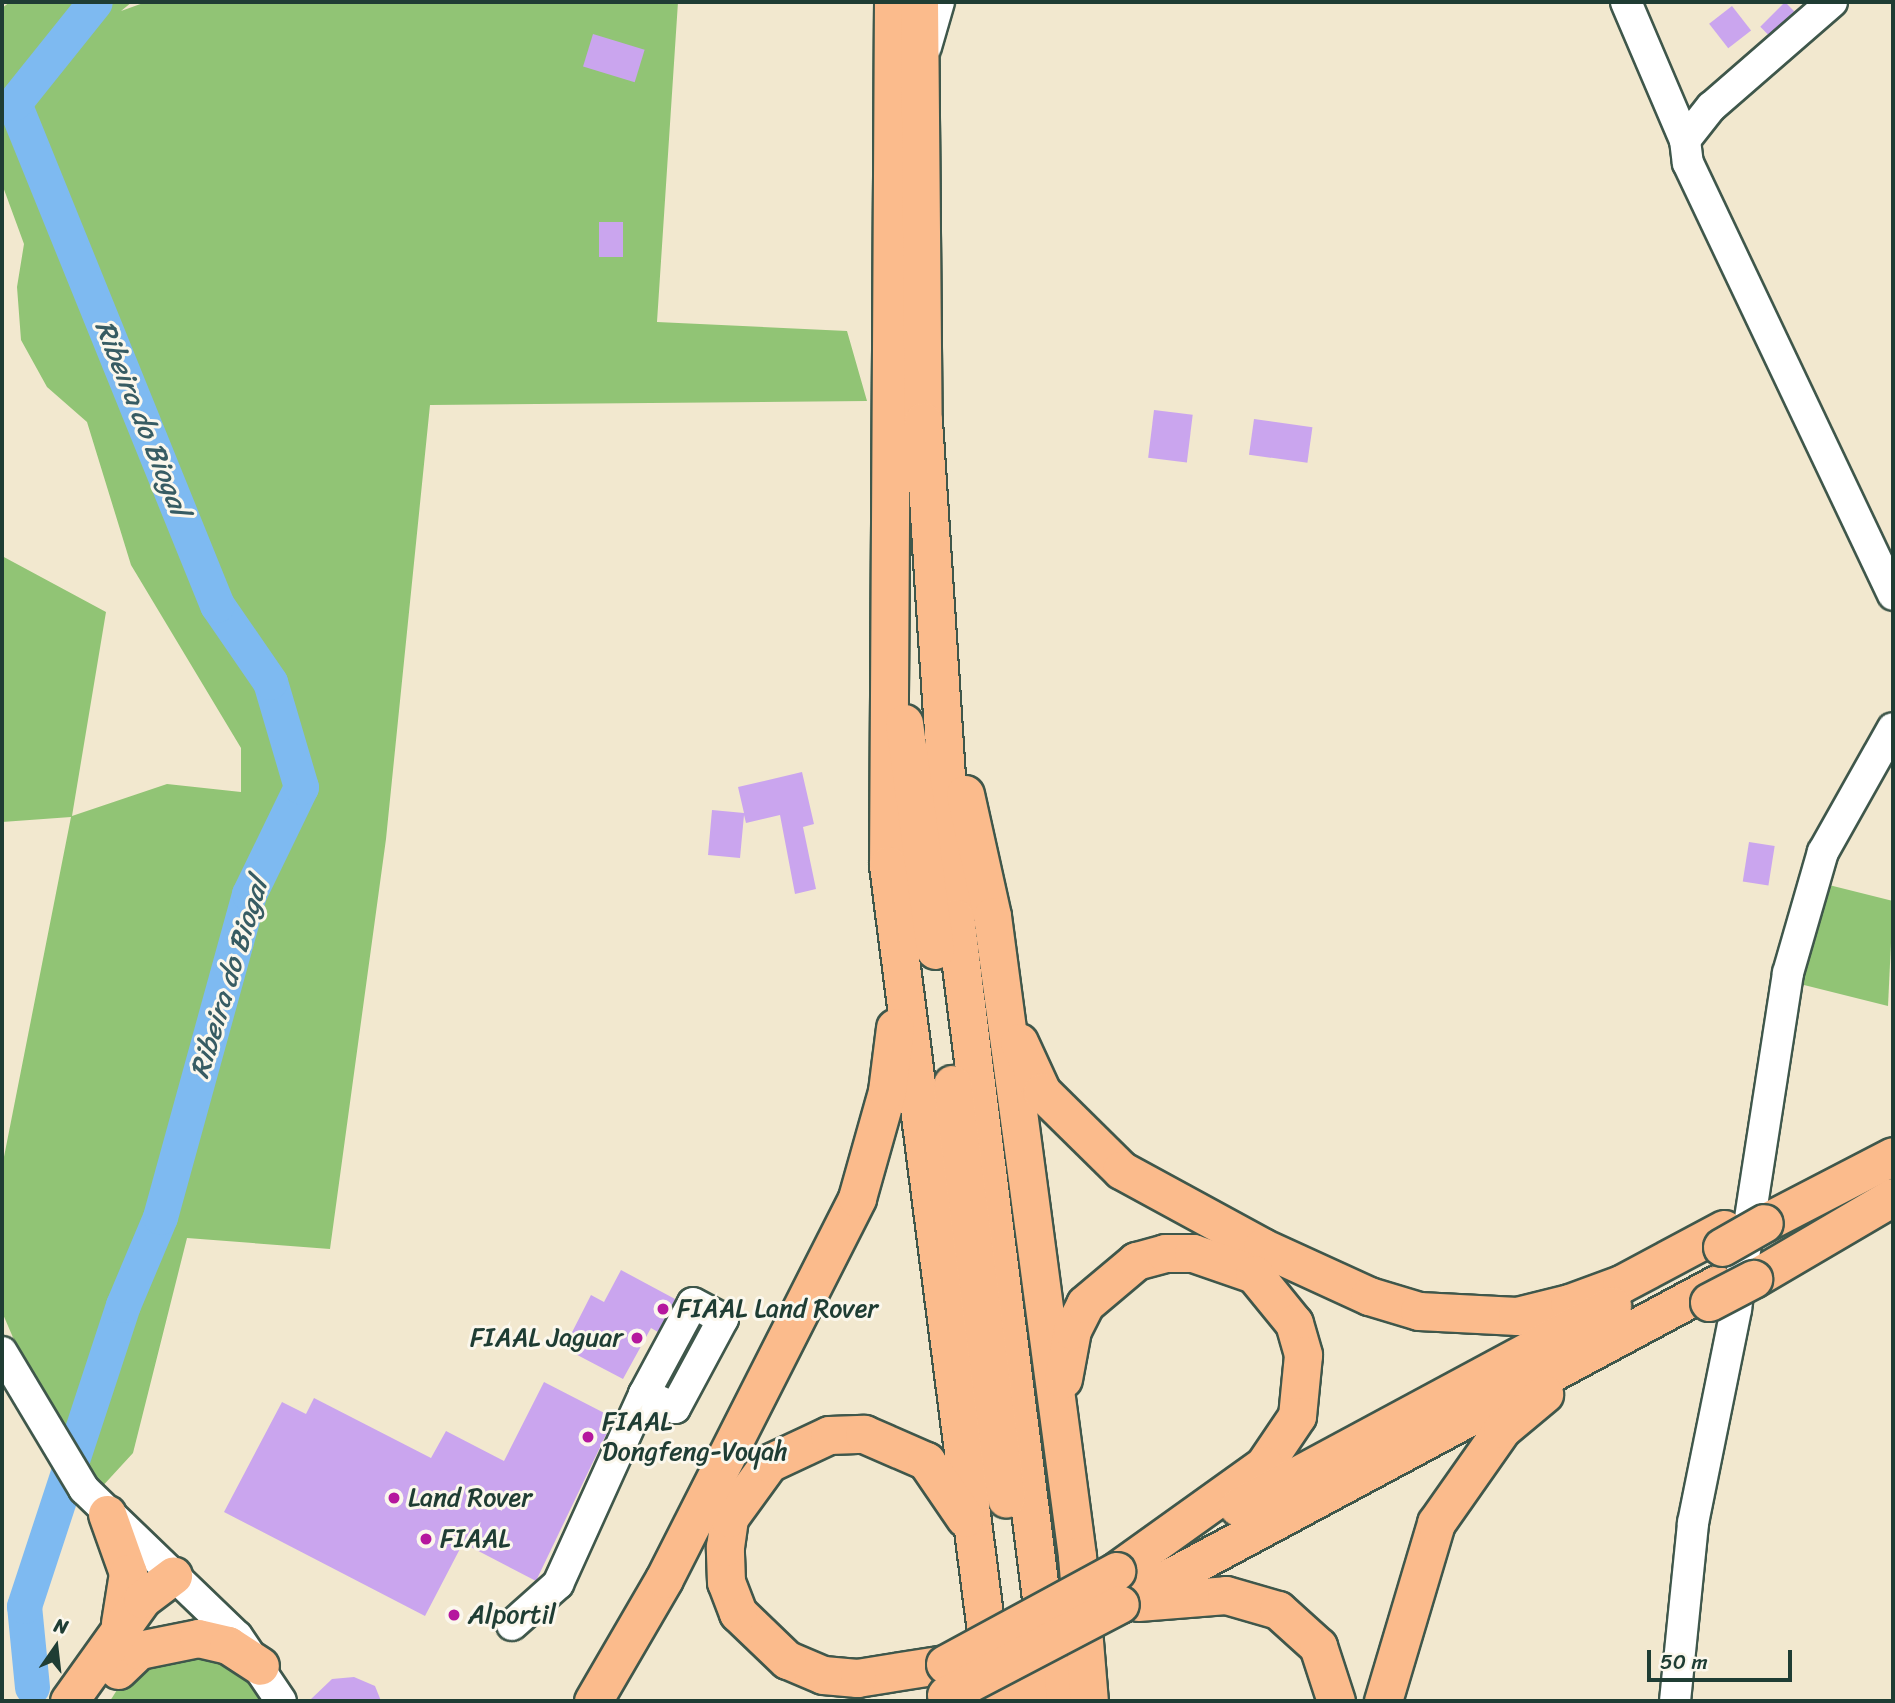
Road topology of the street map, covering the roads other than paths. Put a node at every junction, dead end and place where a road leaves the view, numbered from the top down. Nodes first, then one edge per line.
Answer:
1 (892, 2) edge
2 (919, 2) edge
3 (939, 2) edge
4 (1626, 2) edge
5 (1832, 2) edge
6 (918, 74) junction
7 (1685, 140) junction
8 (1893, 595) edge
9 (890, 628) junction
10 (938, 672) junction
11 (1893, 728) edge
12 (992, 916) junction
13 (898, 947) junction
14 (1893, 1154) edge
15 (1893, 1190) edge
16 (1893, 1198) edge
17 (1723, 1238) junction
18 (1755, 1270) junction
19 (1713, 1293) junction
20 (2, 1352) edge
21 (639, 1404) dead end
22 (1062, 1443) junction
23 (95, 1502) junction
24 (173, 1576) junction
25 (1118, 1588) junction
26 (986, 1602) junction
27 (512, 1625) dead end
28 (1087, 1655) junction
29 (113, 1658) junction
30 (945, 1664) junction
31 (260, 1666) junction
32 (69, 1701) edge
33 (96, 1701) edge
34 (281, 1701) edge
35 (593, 1701) edge
36 (877, 1701) edge
37 (935, 1701) edge
38 (995, 1701) edge
39 (1028, 1701) edge
40 (1054, 1701) edge
41 (1089, 1701) edge
42 (1095, 1701) edge
43 (1336, 1701) edge
44 (1383, 1701) edge
45 (1675, 1701) edge

1 - 9 main road
2 - 6 main road
3 - 6 street
4 - 7 street
5 - 7 street
6 - 10 main road
7 - 8 street
9 - 13 main road
9 - 39 main road
10 - 12 main road
10 - 40 main road
11 - 45 street
12 - 17 main road
12 - 22 main road
13 - 26 main road
13 - 35 main road
14 - 17 main road, bridge
15 - 18 main road
16 - 18 main road
17 - 25 main road
18 - 19 main road, bridge
19 - 25 main road
19 - 44 main road
20 - 23 street
21 - 27 street
22 - 25 main road
22 - 28 main road
23 - 24 street
23 - 29 main road
24 - 29 main road
24 - 31 street
25 - 30 main road, bridge
25 - 37 main road, bridge
25 - 43 main road
26 - 30 main road
26 - 38 main road
28 - 41 main road
28 - 42 main road
29 - 31 main road
29 - 32 main road
29 - 33 main road
30 - 36 main road
31 - 34 street

